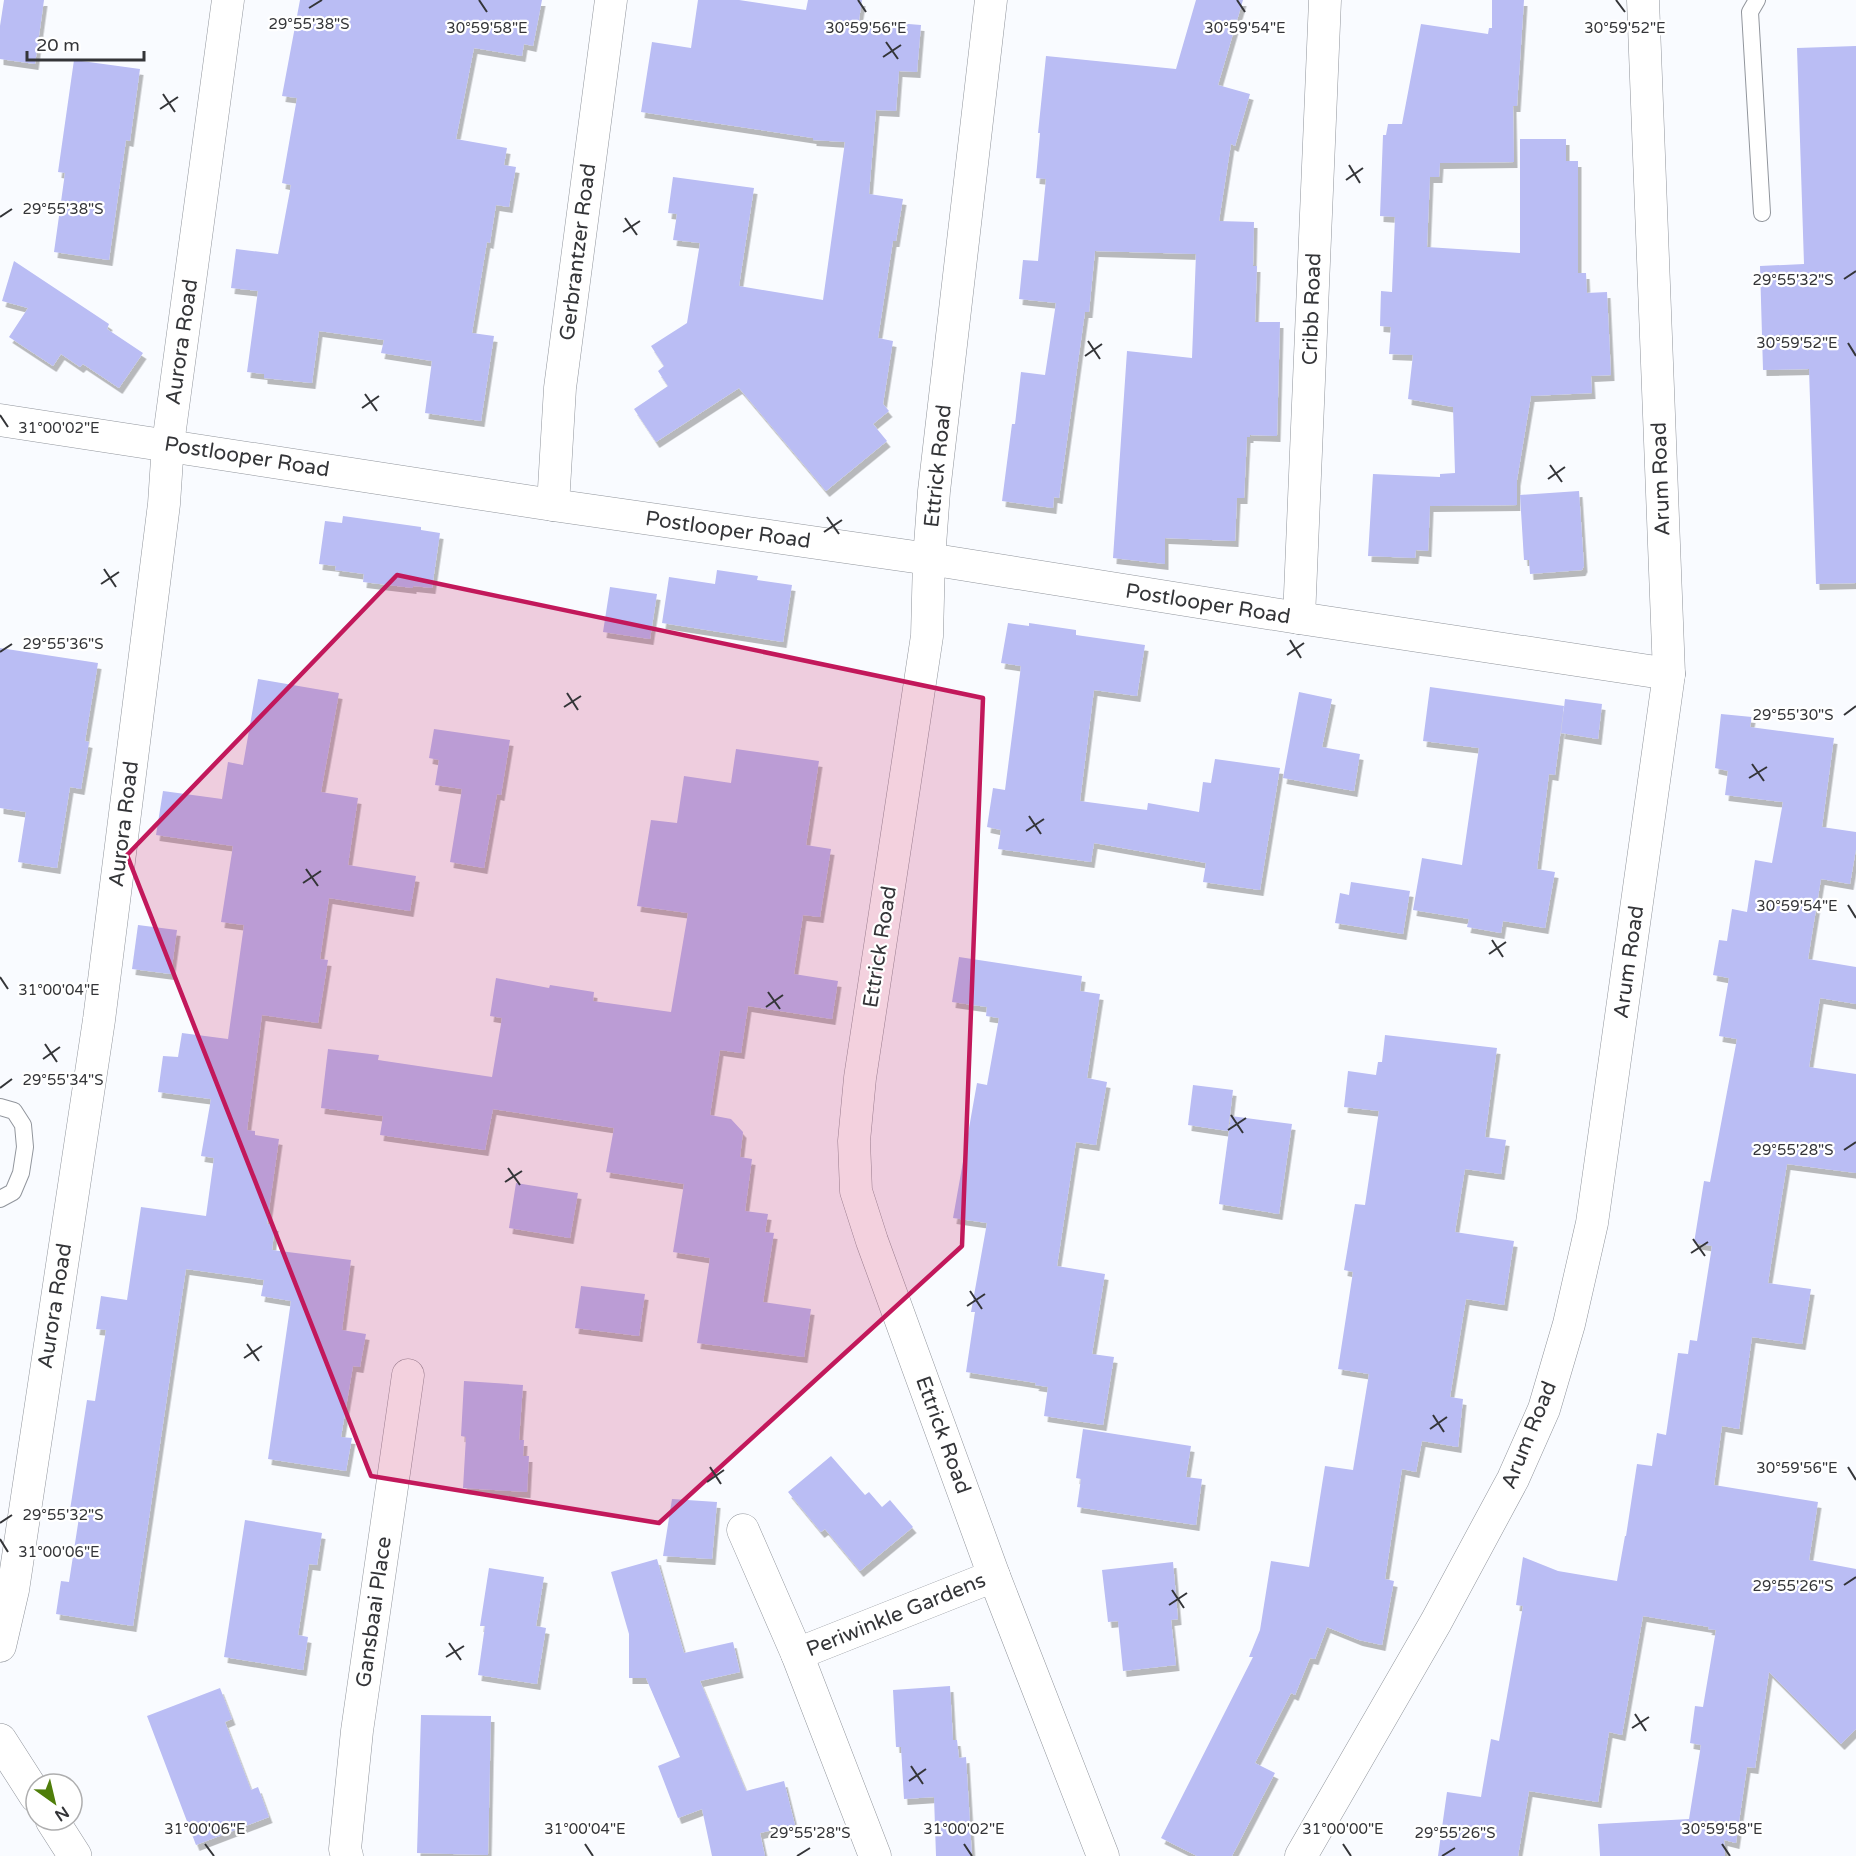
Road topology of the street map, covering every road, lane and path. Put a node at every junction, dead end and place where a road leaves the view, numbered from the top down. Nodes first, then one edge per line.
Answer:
1 (228, 0) edge
2 (611, 0) edge
3 (991, 0) edge
4 (1325, 0) edge
5 (1643, 0) edge
6 (1757, 0) edge
7 (1762, 213) dead end
8 (0, 420) edge
9 (168, 444) junction
10 (554, 505) junction
11 (928, 559) junction
12 (1299, 618) junction
13 (1669, 674) junction
14 (0, 1107) edge
15 (0, 1199) edge
16 (408, 1375) dead end
17 (742, 1530) dead end
18 (994, 1576) junction
19 (0, 1646) edge
20 (797, 1654) junction
21 (0, 1740) edge
22 (24, 1777) edge
23 (60, 1832) edge
24 (339, 1854) edge
25 (75, 1856) edge
26 (875, 1856) edge
27 (1103, 1856) edge
28 (1301, 1856) edge

1 - 9 street, Aurora Road
2 - 10 street, Gerbrantzer Road
3 - 11 street, Ettrick Road
4 - 12 street, Cribb Road
5 - 13 street, Arum Road
6 - 7 lane
8 - 9 street, Postlooper Road
9 - 10 street, Postlooper Road
9 - 19 street, Aurora Road
10 - 11 street, Postlooper Road
11 - 12 street, Postlooper Road
11 - 18 street, Ettrick Road
12 - 13 street, Postlooper Road
13 - 28 street, Arum Road
14 - 15 lane
16 - 24 street, Gansbaai Place
17 - 20 street, Periwinkle Gardens
18 - 20 street, Periwinkle Gardens
18 - 27 street, Ettrick Road
20 - 26 street, Periwinkle Gardens
21 - 22 street
23 - 25 street

